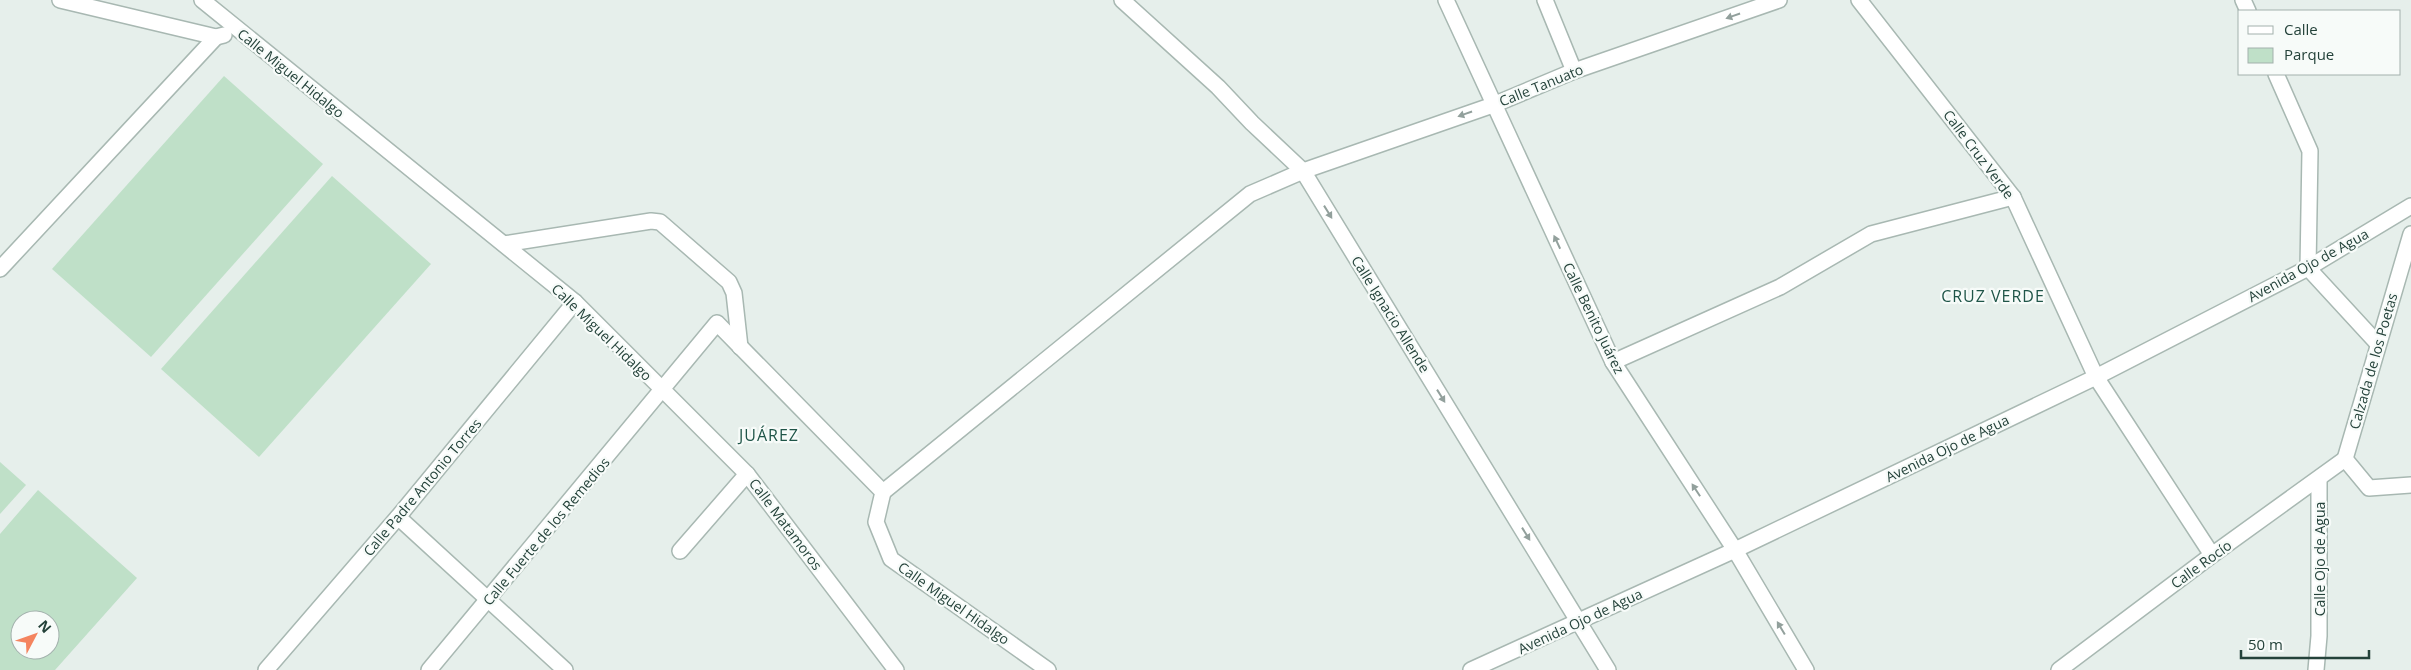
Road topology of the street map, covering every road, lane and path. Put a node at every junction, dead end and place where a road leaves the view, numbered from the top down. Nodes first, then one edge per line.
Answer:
1 (60, 0) edge
2 (202, 0) edge
3 (1122, 0) edge
4 (1446, 0) edge
5 (1545, 0) edge
6 (1779, 0) edge
7 (1859, 0) edge
8 (240, 31) junction
9 (216, 37) junction
10 (1574, 72) junction
11 (2276, 75) edge
12 (1492, 105) junction
13 (1303, 171) junction
14 (2013, 197) junction
15 (2411, 206) edge
16 (2411, 234) edge
17 (504, 244) junction
18 (2308, 268) junction
19 (0, 269) edge
20 (575, 302) junction
21 (2378, 344) junction
22 (740, 347) junction
23 (1613, 362) junction
24 (2096, 377) junction
25 (662, 390) junction
26 (2345, 459) junction
27 (747, 474) junction
28 (2319, 479) junction
29 (2411, 485) edge
30 (883, 492) junction
31 (398, 517) junction
32 (1735, 550) junction
33 (680, 551) dead end
34 (2212, 555) junction
35 (490, 599) junction
36 (1579, 621) junction
37 (266, 670) edge
38 (429, 670) edge
39 (565, 670) edge
40 (896, 670) edge
41 (1048, 670) edge
42 (1472, 670) edge
43 (1608, 670) edge
44 (1806, 670) edge
45 (2059, 670) edge
46 (2316, 670) edge

1 - 9 street
2 - 8 street, Calle Miguel Hidalgo
3 - 13 street, Calle Ignacio Allende
4 - 12 street, Calle Benito Juárez
5 - 10 street
6 -> 10 street, Calle Tanuato
7 - 14 street, Calle Cruz Verde
8 - 9 street
8 - 17 street, Calle Miguel Hidalgo
9 - 19 street
10 - 12 street, Calle Tanuato
11 - 18 street
12 -> 13 street, Calle Tanuato
23 -> 12 street, Calle Benito Juárez
13 - 30 street, Calle Tanuato
13 -> 36 street, Calle Ignacio Allende
14 - 23 street
14 - 24 street, Calle Cruz Verde
15 - 18 street, Avenida Ojo de Agua
16 - 21 street, Calzada de los Poetas
17 - 20 street, Calle Miguel Hidalgo
17 - 22 street
18 - 21 street
18 - 24 street, Avenida Ojo de Agua
20 - 25 street, Calle Miguel Hidalgo
20 - 31 street, Calle Padre Antonio Torres
21 - 26 street, Calzada de los Poetas
22 - 25 street, Calle Miguel Hidalgo
22 - 30 street, Calle Miguel Hidalgo
32 -> 23 street, Calle Benito Juárez
24 - 32 street, Avenida Ojo de Agua
24 - 34 street, Calle Cruz Verde
25 - 27 street, Calle Matamoros
25 - 35 street, Calle Fuerte de los Remedios
26 - 28 street, Calle Rocío
26 - 29 street
27 - 33 street
27 - 40 street, Calle Matamoros
28 - 34 street, Calle Rocío
28 - 46 street, Calle Ojo de Agua
30 - 41 street, Calle Miguel Hidalgo
31 - 35 street
31 - 37 street, Calle Padre Antonio Torres
32 - 36 street, Avenida Ojo de Agua
44 -> 32 street, Calle Benito Juárez
34 - 45 street, Calle Rocío
35 - 38 street, Calle Fuerte de los Remedios
35 - 39 street
36 - 42 street, Avenida Ojo de Agua
36 - 43 street, Calle Ignacio Allende

